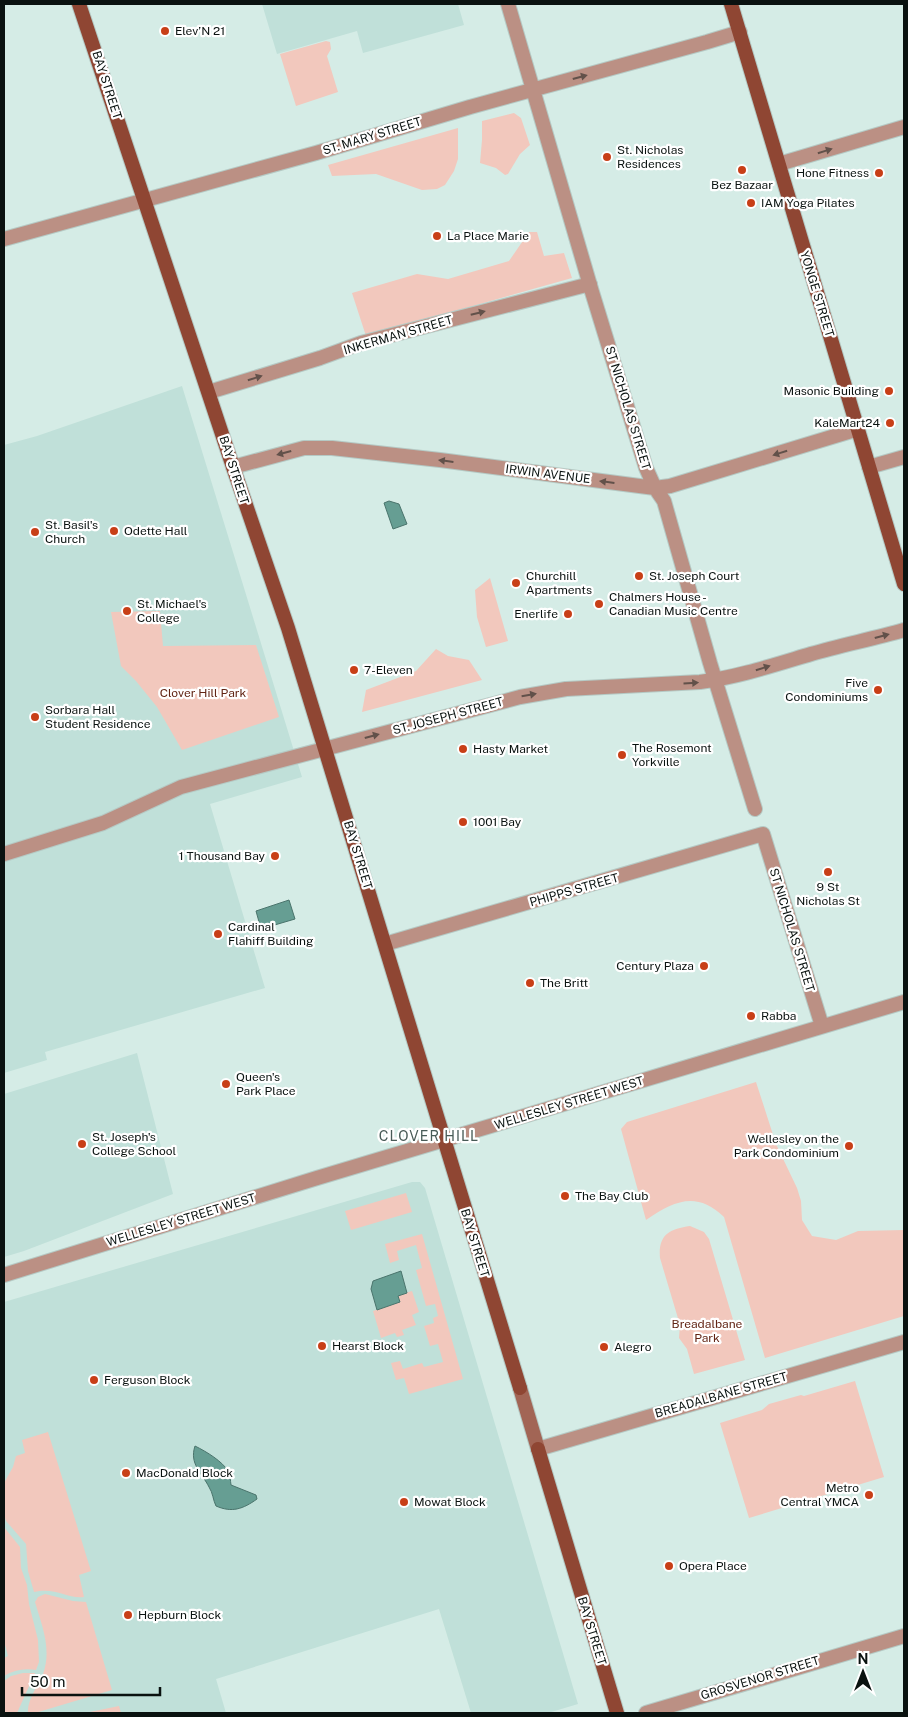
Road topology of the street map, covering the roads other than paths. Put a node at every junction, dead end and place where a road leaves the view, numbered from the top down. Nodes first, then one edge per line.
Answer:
1 (79, 4) edge
2 (508, 4) edge
3 (731, 4) edge
4 (740, 32) junction
5 (533, 90) junction
6 (904, 127) edge
7 (778, 164) junction
8 (144, 200) junction
9 (4, 239) edge
10 (590, 284) junction
11 (209, 392) junction
12 (858, 430) junction
13 (904, 457) edge
14 (869, 467) junction
15 (233, 468) junction
16 (655, 488) junction
17 (904, 584) edge
18 (904, 630) edge
19 (716, 680) junction
20 (325, 749) junction
21 (755, 809) dead end
22 (763, 834) joint
23 (4, 854) edge
24 (385, 944) junction
25 (904, 1002) edge
26 (822, 1026) junction
27 (445, 1140) junction
28 (4, 1275) edge
29 (904, 1342) edge
30 (538, 1449) junction
31 (904, 1636) edge
32 (617, 1713) edge
33 (646, 1713) edge

1 - 8 main road, BAY STREET
2 - 5 street, ST NICHOLAS STREET
3 - 4 main road, YONGE STREET
5 -> 4 street, ST. MARY STREET
4 - 7 main road, YONGE STREET
5 - 8 street, ST. MARY STREET
5 - 10 street, ST NICHOLAS STREET
7 -> 6 street
7 - 12 main road, YONGE STREET
8 - 9 street, ST. MARY STREET
8 - 11 main road, BAY STREET
11 -> 10 street, INKERMAN STREET
10 - 16 street, ST NICHOLAS STREET
11 - 15 main road, BAY STREET
12 - 14 main road, YONGE STREET
12 -> 16 street, IRWIN AVENUE
13 - 14 street
14 - 17 main road, YONGE STREET
16 -> 15 street, IRWIN AVENUE
15 - 20 main road, BAY STREET
16 - 19 street, ST NICHOLAS STREET
19 -> 18 street, ST. JOSEPH STREET
20 -> 19 street, ST. JOSEPH STREET
19 - 21 street, ST NICHOLAS STREET
20 - 23 street, ST. JOSEPH STREET
20 - 24 main road, BAY STREET
22 - 24 street, PHIPPS STREET
22 - 26 street, ST NICHOLAS STREET
24 - 27 main road, BAY STREET
25 - 26 street, WELLESLEY STREET WEST
26 - 27 street, WELLESLEY STREET WEST
27 - 28 street, WELLESLEY STREET WEST
27 - 30 main road, BAY STREET
29 - 30 street, BREADALBANE STREET
30 - 32 main road, BAY STREET
31 - 33 street, GROSVENOR STREET

